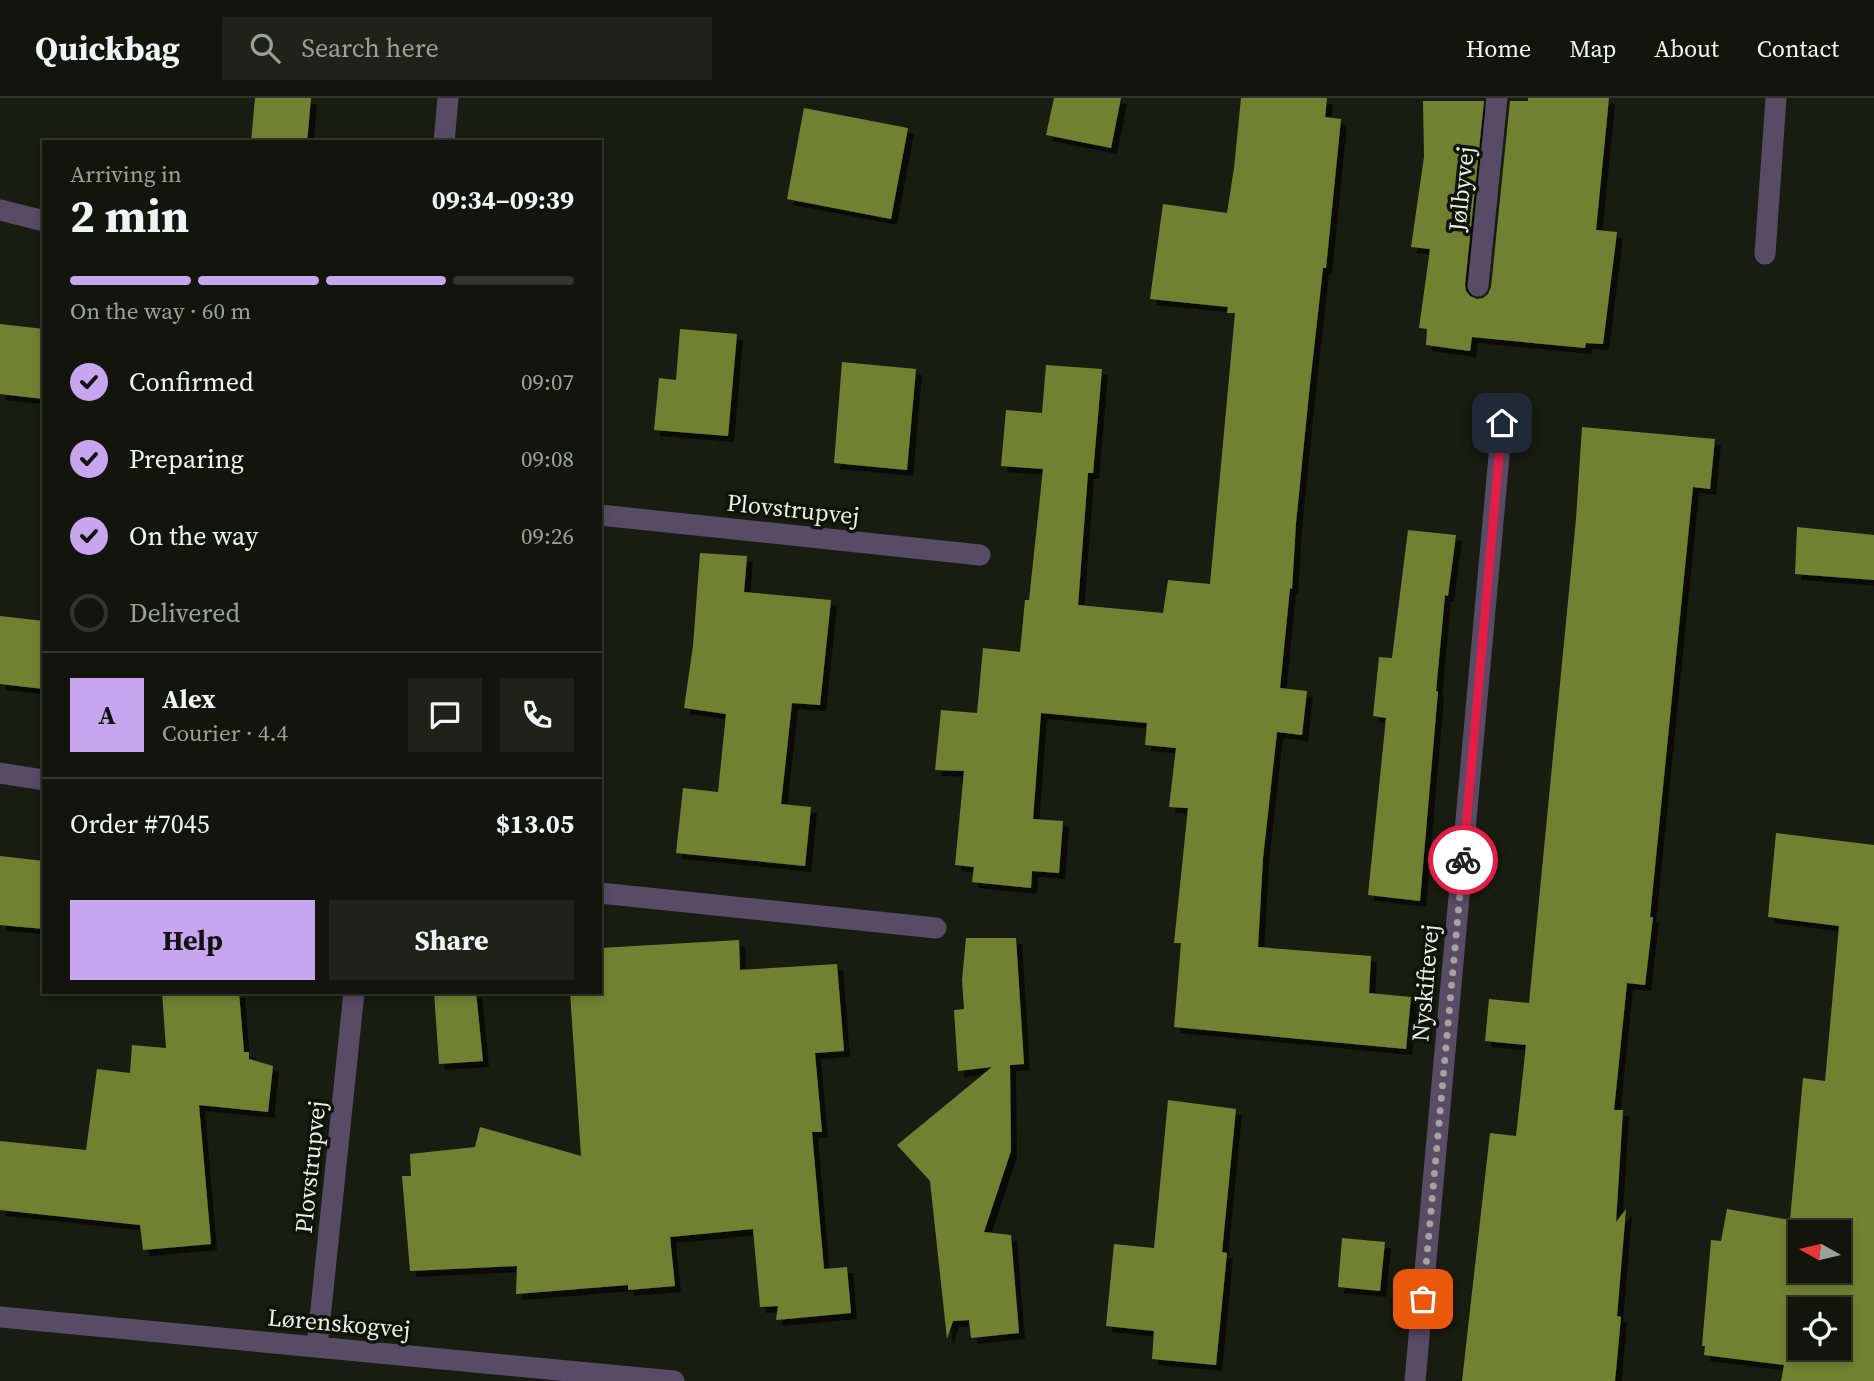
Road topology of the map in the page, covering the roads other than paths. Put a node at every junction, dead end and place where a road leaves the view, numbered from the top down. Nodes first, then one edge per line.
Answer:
1 (448, 98) edge
2 (1497, 98) edge
3 (1776, 98) edge
4 (444, 140) edge
5 (0, 210) edge
6 (42, 220) edge
7 (1765, 254) dead end
8 (1478, 286) dead end
9 (1502, 423) dead end
10 (602, 515) edge
11 (979, 555) dead end
12 (0, 772) edge
13 (42, 780) edge
14 (602, 893) edge
15 (936, 928) dead end
16 (354, 994) edge
17 (0, 1317) edge
18 (317, 1347) junction
19 (589, 1377) edge
20 (674, 1381) edge
21 (1415, 1381) edge

1 - 4 street
2 - 8 street, Jølbyvej
3 - 7 street
5 - 6 street
9 - 21 street, Nyskiftevej
10 - 11 street, Plovstrupvej
12 - 13 street
14 - 15 street
16 - 18 street, Plovstrupvej
17 - 18 street, Lørenskogvej
18 - 19 street, Lørenskogvej
19 - 20 street, Lørenskogvej

